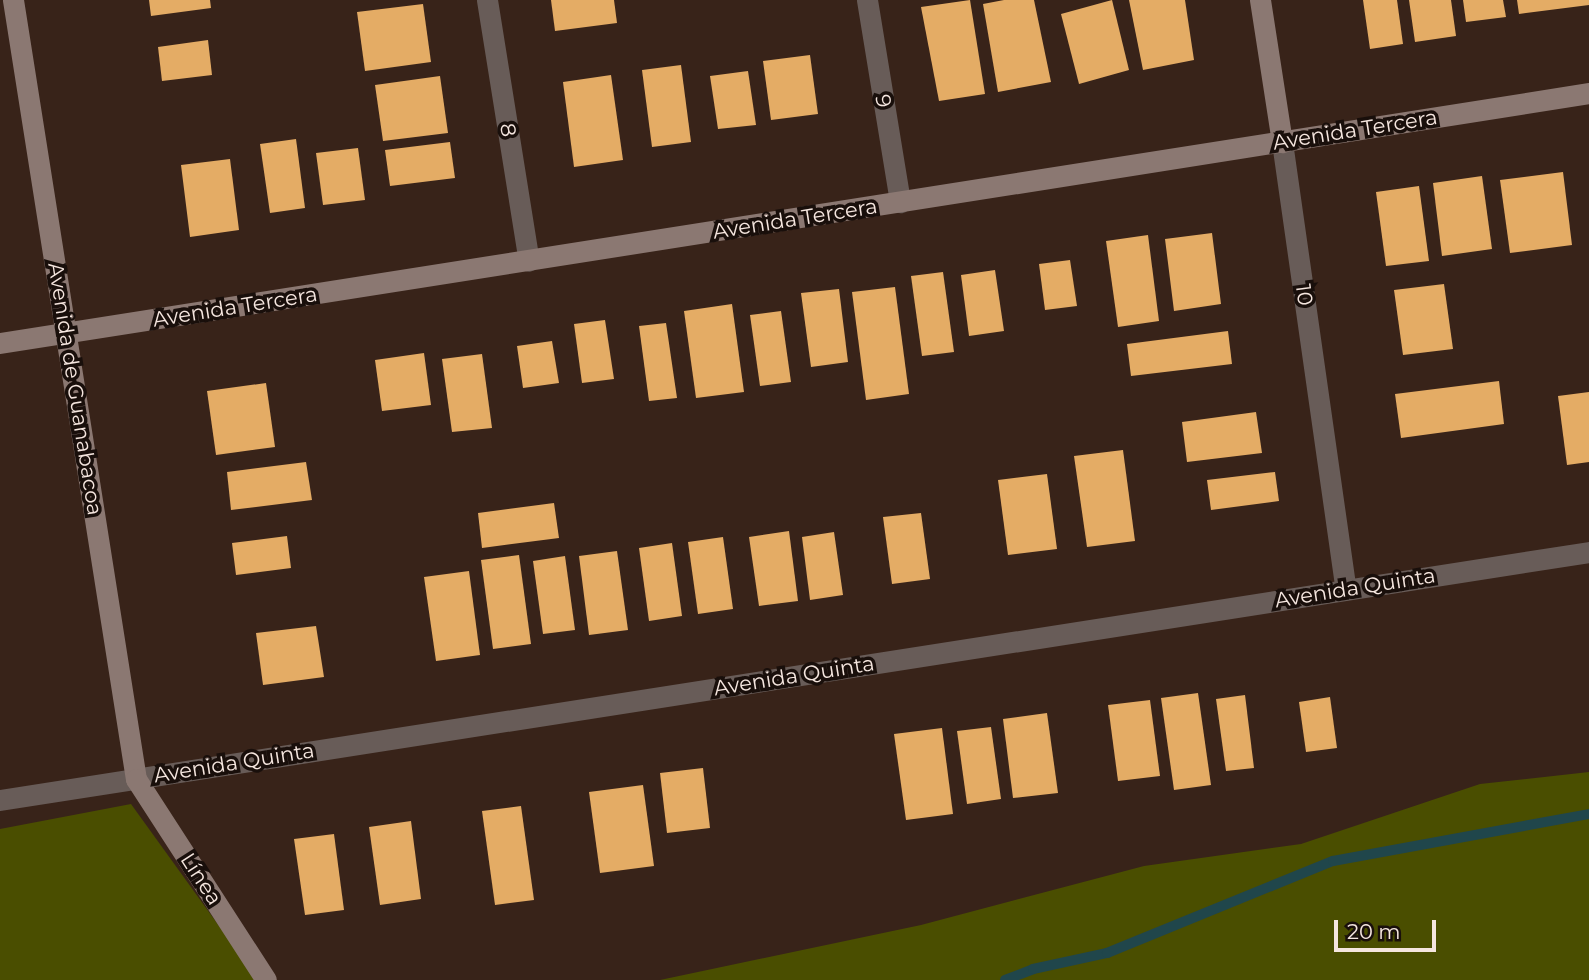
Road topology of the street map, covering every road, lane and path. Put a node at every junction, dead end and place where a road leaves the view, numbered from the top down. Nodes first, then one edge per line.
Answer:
1 (13, 0) edge
2 (487, 0) edge
3 (867, 0) edge
4 (1260, 0) edge
5 (1589, 93) edge
6 (1282, 142) junction
7 (900, 202) junction
8 (529, 261) junction
9 (66, 333) junction
10 (0, 344) edge
11 (1589, 552) edge
12 (1346, 590) junction
13 (136, 779) junction
14 (0, 800) edge
15 (266, 980) edge

1 - 9 street, Avenida de Guanabacoa
2 - 8 street, 8
3 - 7 street, 9
4 - 6 street, 10
5 - 6 street, Avenida Tercera
6 - 7 street, Avenida Tercera
6 - 12 street, 10
7 - 8 street, Avenida Tercera
8 - 9 street, Avenida Tercera
9 - 10 street, Avenida Tercera
9 - 13 street, Avenida de Guanabacoa
11 - 12 street, Avenida Quinta
12 - 13 street, Avenida Quinta
13 - 14 street, Avenida Quinta
13 - 15 street, Línea

